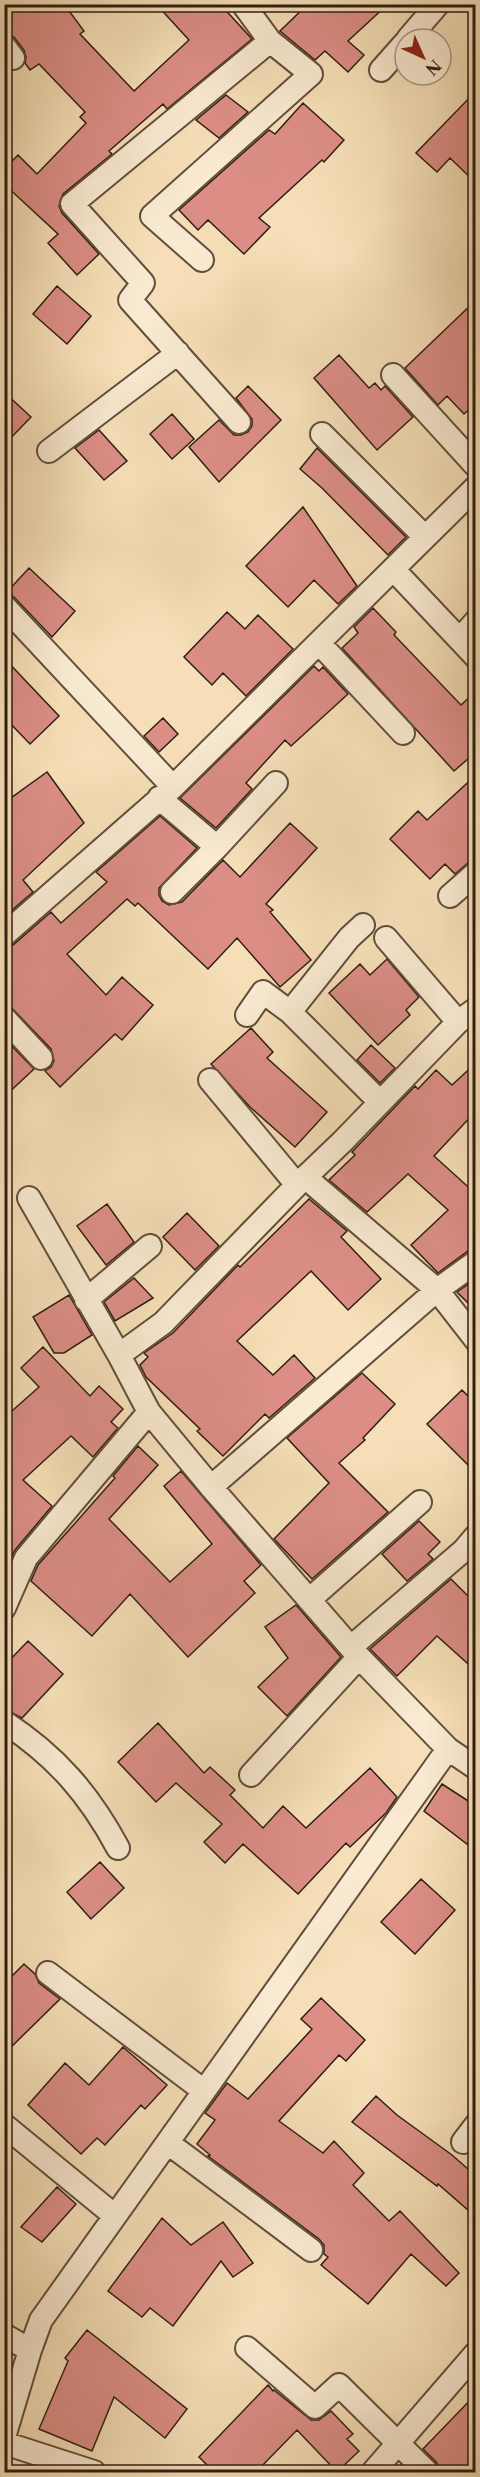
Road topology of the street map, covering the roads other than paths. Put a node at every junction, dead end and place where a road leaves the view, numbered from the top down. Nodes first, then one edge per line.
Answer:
1 (243, 4) edge
2 (438, 4) edge
3 (418, 27) edge
4 (270, 41) junction
5 (393, 56) edge
6 (381, 70) dead end
7 (202, 260) dead end
8 (178, 353) junction
9 (393, 375) dead end
10 (239, 422) dead end
11 (322, 435) dead end
12 (49, 450) dead end
13 (476, 466) edge
14 (476, 487) edge
15 (425, 537) junction
16 (393, 569) junction
17 (4, 606) edge
18 (476, 621) edge
19 (461, 638) junction
20 (319, 644) junction
21 (476, 657) edge
22 (403, 733) dead end
23 (276, 783) dead end
24 (166, 793) junction
25 (217, 847) junction
26 (476, 873) edge
27 (172, 892) dead end
28 (450, 896) dead end
29 (363, 926) dead end
30 (4, 935) edge
31 (386, 938) dead end
32 (290, 1012) junction
33 (247, 1015) dead end
34 (467, 1016) edge
35 (4, 1018) edge
36 (41, 1058) dead end
37 (210, 1080) dead end
38 (380, 1102) junction
39 (301, 1181) junction
40 (29, 1198) dead end
41 (150, 1246) dead end
42 (476, 1262) edge
43 (437, 1290) junction
44 (86, 1300) junction
45 (476, 1340) edge
46 (119, 1355) junction
47 (149, 1412) junction
48 (211, 1487) junction
49 (420, 1502) dead end
50 (476, 1536) edge
51 (309, 1600) junction
52 (4, 1608) edge
53 (355, 1652) junction
54 (4, 1722) edge
55 (448, 1749) junction
56 (476, 1768) edge
57 (251, 1775) dead end
58 (118, 1848) dead end
59 (48, 1973) dead end
60 (204, 2091) junction
61 (4, 2125) edge
62 (168, 2143) junction
63 (115, 2216) junction
64 (311, 2250) dead end
65 (4, 2335) edge
66 (248, 2348) dead end
67 (30, 2350) junction
68 (476, 2353) edge
69 (4, 2437) edge
70 (4, 2444) edge
71 (398, 2444) junction
72 (94, 2472) edge
73 (373, 2472) edge
74 (427, 2472) edge

1 - 4 street
2 - 3 street
4 - 7 street
4 - 8 street
5 - 6 street
8 - 10 street
8 - 12 street
9 - 13 street
11 - 15 street
14 - 15 street
15 - 16 street
16 - 19 street
16 - 20 street
17 - 24 street
18 - 19 street
19 - 21 street
20 - 22 street
20 - 24 street
23 - 25 street
24 - 25 street
24 - 30 street
25 - 27 street
26 - 28 street
29 - 32 street
31 - 34 street
32 - 33 street
32 - 38 street
34 - 38 street
35 - 36 street
37 - 39 street
38 - 39 street
39 - 43 street
39 - 46 street
40 - 44 street
41 - 44 street
42 - 43 street
43 - 45 street
43 - 48 street
44 - 46 street
46 - 47 street
47 - 48 street
47 - 52 street
48 - 51 street
49 - 51 street
50 - 53 street
51 - 53 street
53 - 55 street
53 - 57 street
54 - 58 street
55 - 56 street
55 - 60 street
59 - 60 street
60 - 62 street
61 - 63 street
62 - 63 street
62 - 64 street
63 - 67 street
65 - 67 street
66 - 71 street
67 - 69 street
68 - 71 street
70 - 72 street
71 - 73 street
71 - 74 street

